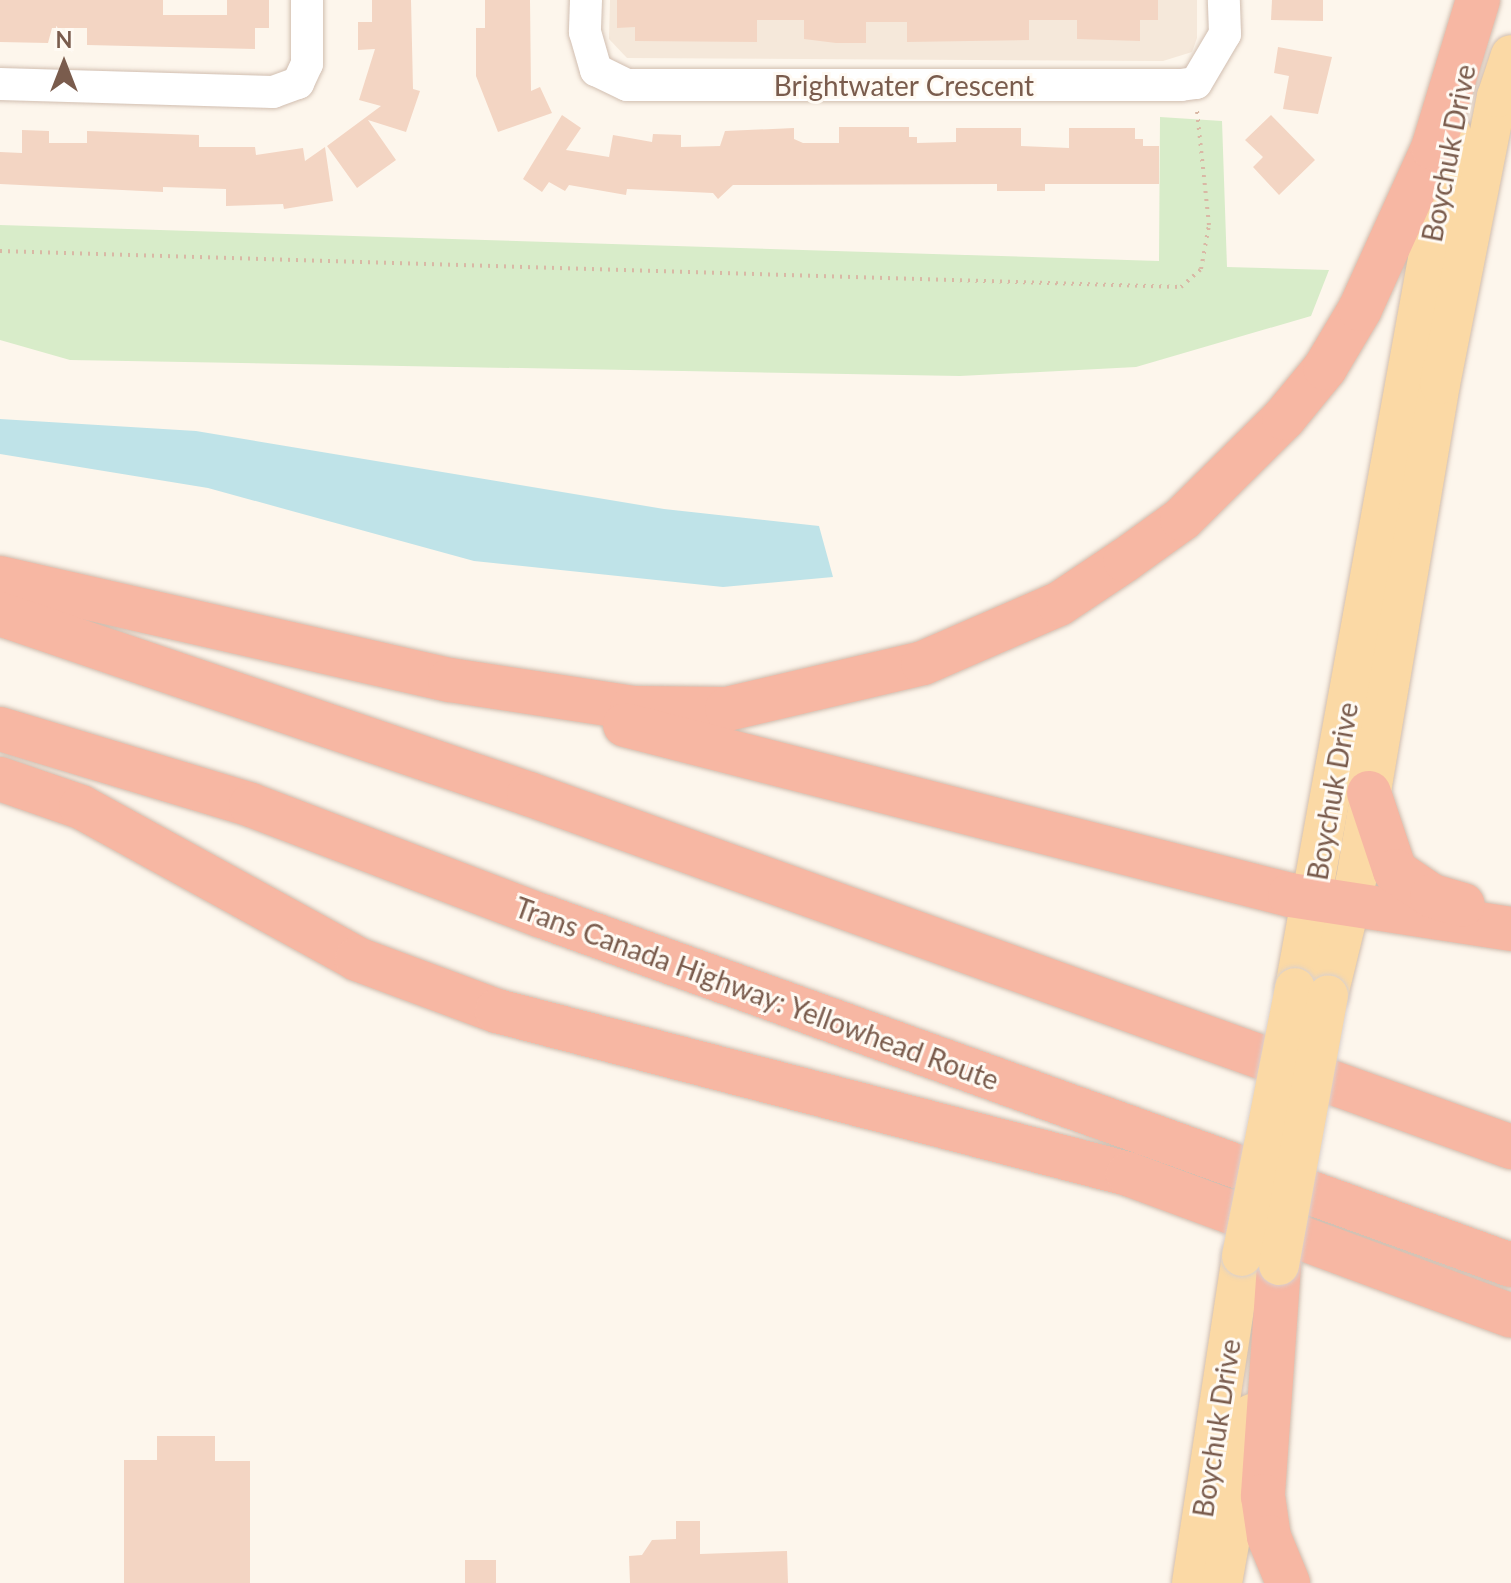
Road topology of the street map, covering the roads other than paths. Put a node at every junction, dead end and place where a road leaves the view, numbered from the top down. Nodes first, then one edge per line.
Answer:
1 (307, 0) edge
2 (586, 0) edge
3 (1224, 0) edge
4 (1479, 0) edge
5 (1511, 55) edge
6 (0, 84) edge
7 (0, 578) edge
8 (0, 614) edge
9 (450, 680) junction
10 (0, 729) edge
11 (0, 779) edge
12 (1369, 793) junction
13 (1331, 901) junction
14 (1511, 919) edge
15 (1511, 929) edge
16 (1511, 1147) edge
17 (1260, 1260) junction
18 (1511, 1265) edge
19 (1511, 1316) edge
20 (1192, 1583) edge
21 (1222, 1583) edge
22 (1288, 1583) edge

1 - 6 street
2 - 3 street, Brightwater Crescent
4 - 9 highway
4 - 13 main road, Boychuk Drive
5 - 12 main road, Boychuk Drive
7 - 9 highway
8 - 16 highway
9 - 13 highway
10 - 18 highway, Trans Canada Highway: Yellowhead Route
11 - 19 highway
12 - 13 main road, Boychuk Drive
12 - 14 highway
13 - 15 highway
13 - 17 main road, Boychuk Drive, bridge
17 - 20 main road, Boychuk Drive
17 - 21 main road, Boychuk Drive
17 - 22 highway

